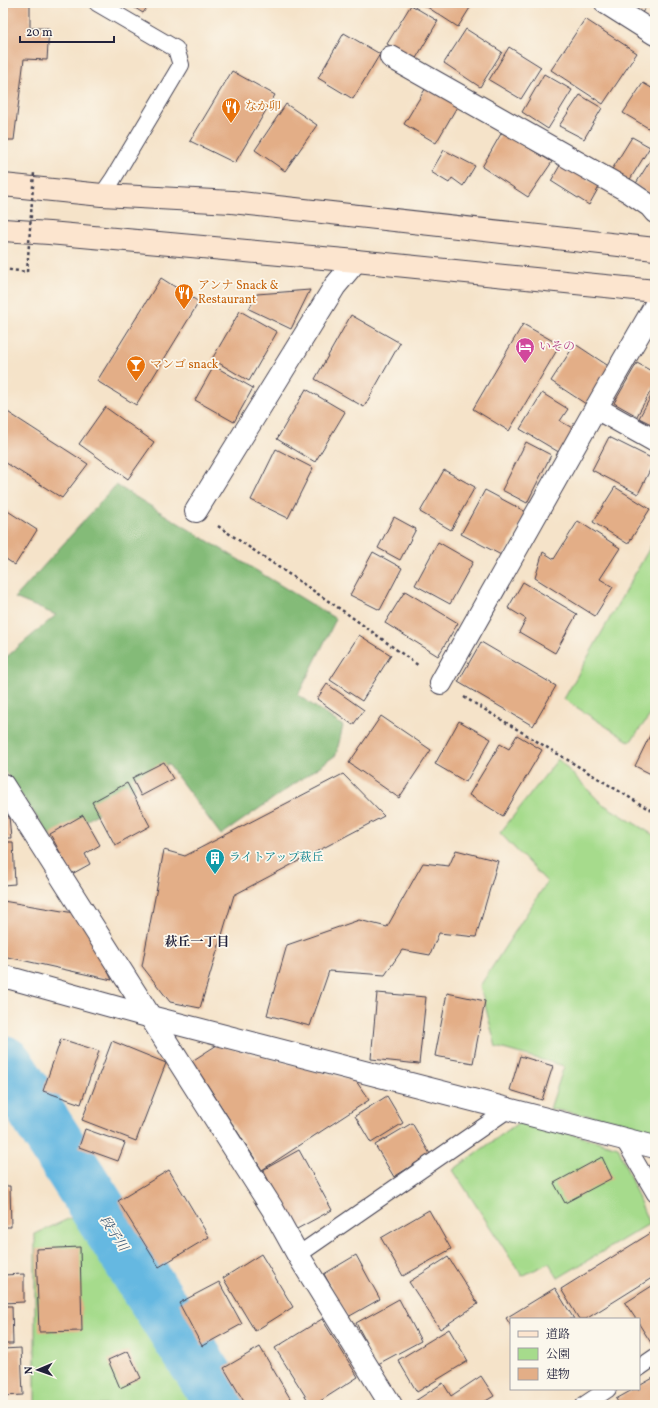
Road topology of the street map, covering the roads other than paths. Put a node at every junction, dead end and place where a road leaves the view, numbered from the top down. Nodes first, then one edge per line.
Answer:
1 (97, 3) edge
2 (606, 3) edge
3 (655, 34) edge
4 (391, 58) dead end
5 (3, 185) edge
6 (102, 194) junction
7 (655, 212) edge
8 (3, 230) edge
9 (655, 248) edge
10 (356, 261) junction
11 (655, 291) edge
12 (655, 306) edge
13 (596, 408) junction
14 (655, 441) edge
15 (196, 511) road end
16 (441, 683) road end
17 (3, 785) edge
18 (3, 976) edge
19 (151, 1017) junction
20 (509, 1109) junction
21 (623, 1138) junction
22 (655, 1147) edge
23 (655, 1194) edge
24 (298, 1255) junction
25 (655, 1357) edge
26 (640, 1367) edge
27 (606, 1390) edge
28 (391, 1405) edge
29 (584, 1405) edge

1 - 6 lane
2 - 3 street
4 - 7 street
5 - 6 street
6 - 9 street
8 - 10 street
10 - 11 street
10 - 15 street
12 - 13 street
13 - 14 street
13 - 16 street
17 - 19 street
18 - 19 street
19 - 20 street
19 - 24 street
20 - 21 street
20 - 24 lane
21 - 22 street
21 - 23 lane
24 - 28 street
25 - 26 lane
27 - 29 lane

